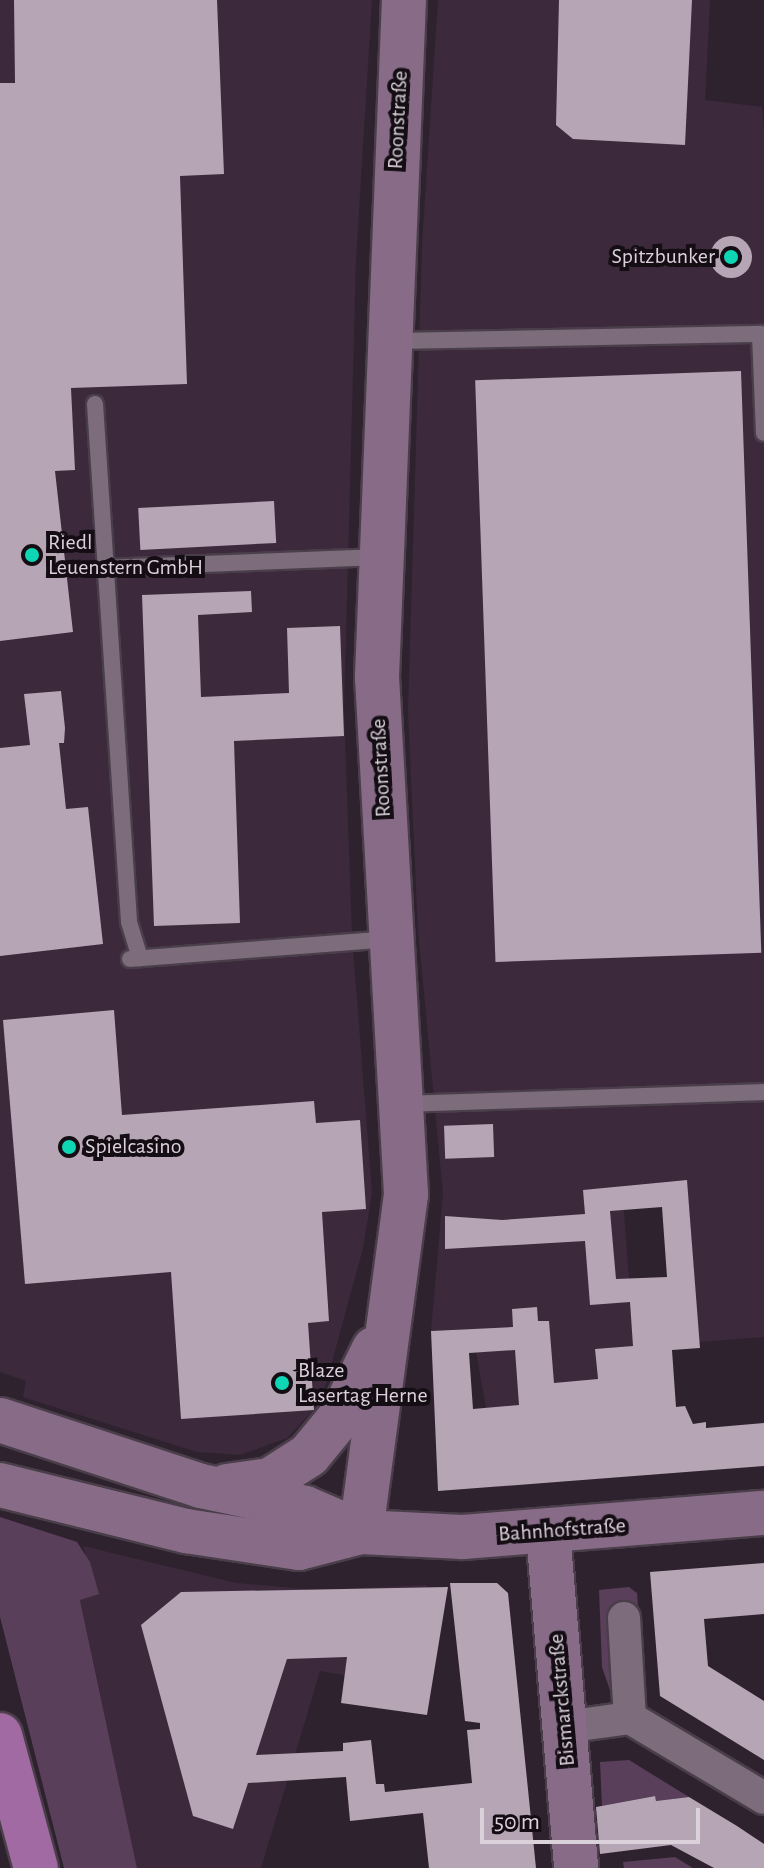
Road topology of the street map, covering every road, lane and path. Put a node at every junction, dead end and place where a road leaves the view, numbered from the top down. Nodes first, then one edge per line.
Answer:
1 (404, 0) edge
2 (388, 341) junction
3 (95, 404) dead end
4 (764, 433) edge
5 (378, 557) junction
6 (106, 568) junction
7 (391, 939) junction
8 (764, 1092) edge
9 (401, 1105) junction
10 (392, 1322) junction
11 (0, 1420) edge
12 (128, 1462) junction
13 (0, 1485) edge
14 (201, 1486) junction
15 (98, 1508) junction
16 (764, 1513) edge
17 (361, 1532) junction
18 (548, 1532) junction
19 (624, 1618) dead end
20 (630, 1718) junction
21 (565, 1727) junction
22 (0, 1735) edge
23 (764, 1798) edge
24 (36, 1868) edge
25 (576, 1868) edge

1 - 2 street, Roonstraße
2 - 4 lane
2 - 5 street, Roonstraße
3 - 6 lane
5 - 6 lane
5 - 7 street, Roonstraße
6 - 7 lane
7 - 9 street, Roonstraße
8 - 9 lane
9 - 10 street, Roonstraße
10 - 14 street
10 - 17 street, Roonstraße
11 - 12 street, Bahnhofstraße
12 - 14 street, Bahnhofstraße
12 - 15 street
13 - 15 street, Bahnhofstraße
14 - 17 street, Bahnhofstraße
15 - 17 street, Bahnhofstraße
16 - 18 street, Bahnhofstraße
17 - 18 street, Bahnhofstraße
18 - 21 street, Bismarckstraße
19 - 20 street
20 - 21 street
20 - 23 street
21 - 25 street, Bismarckstraße
22 - 24 highway

